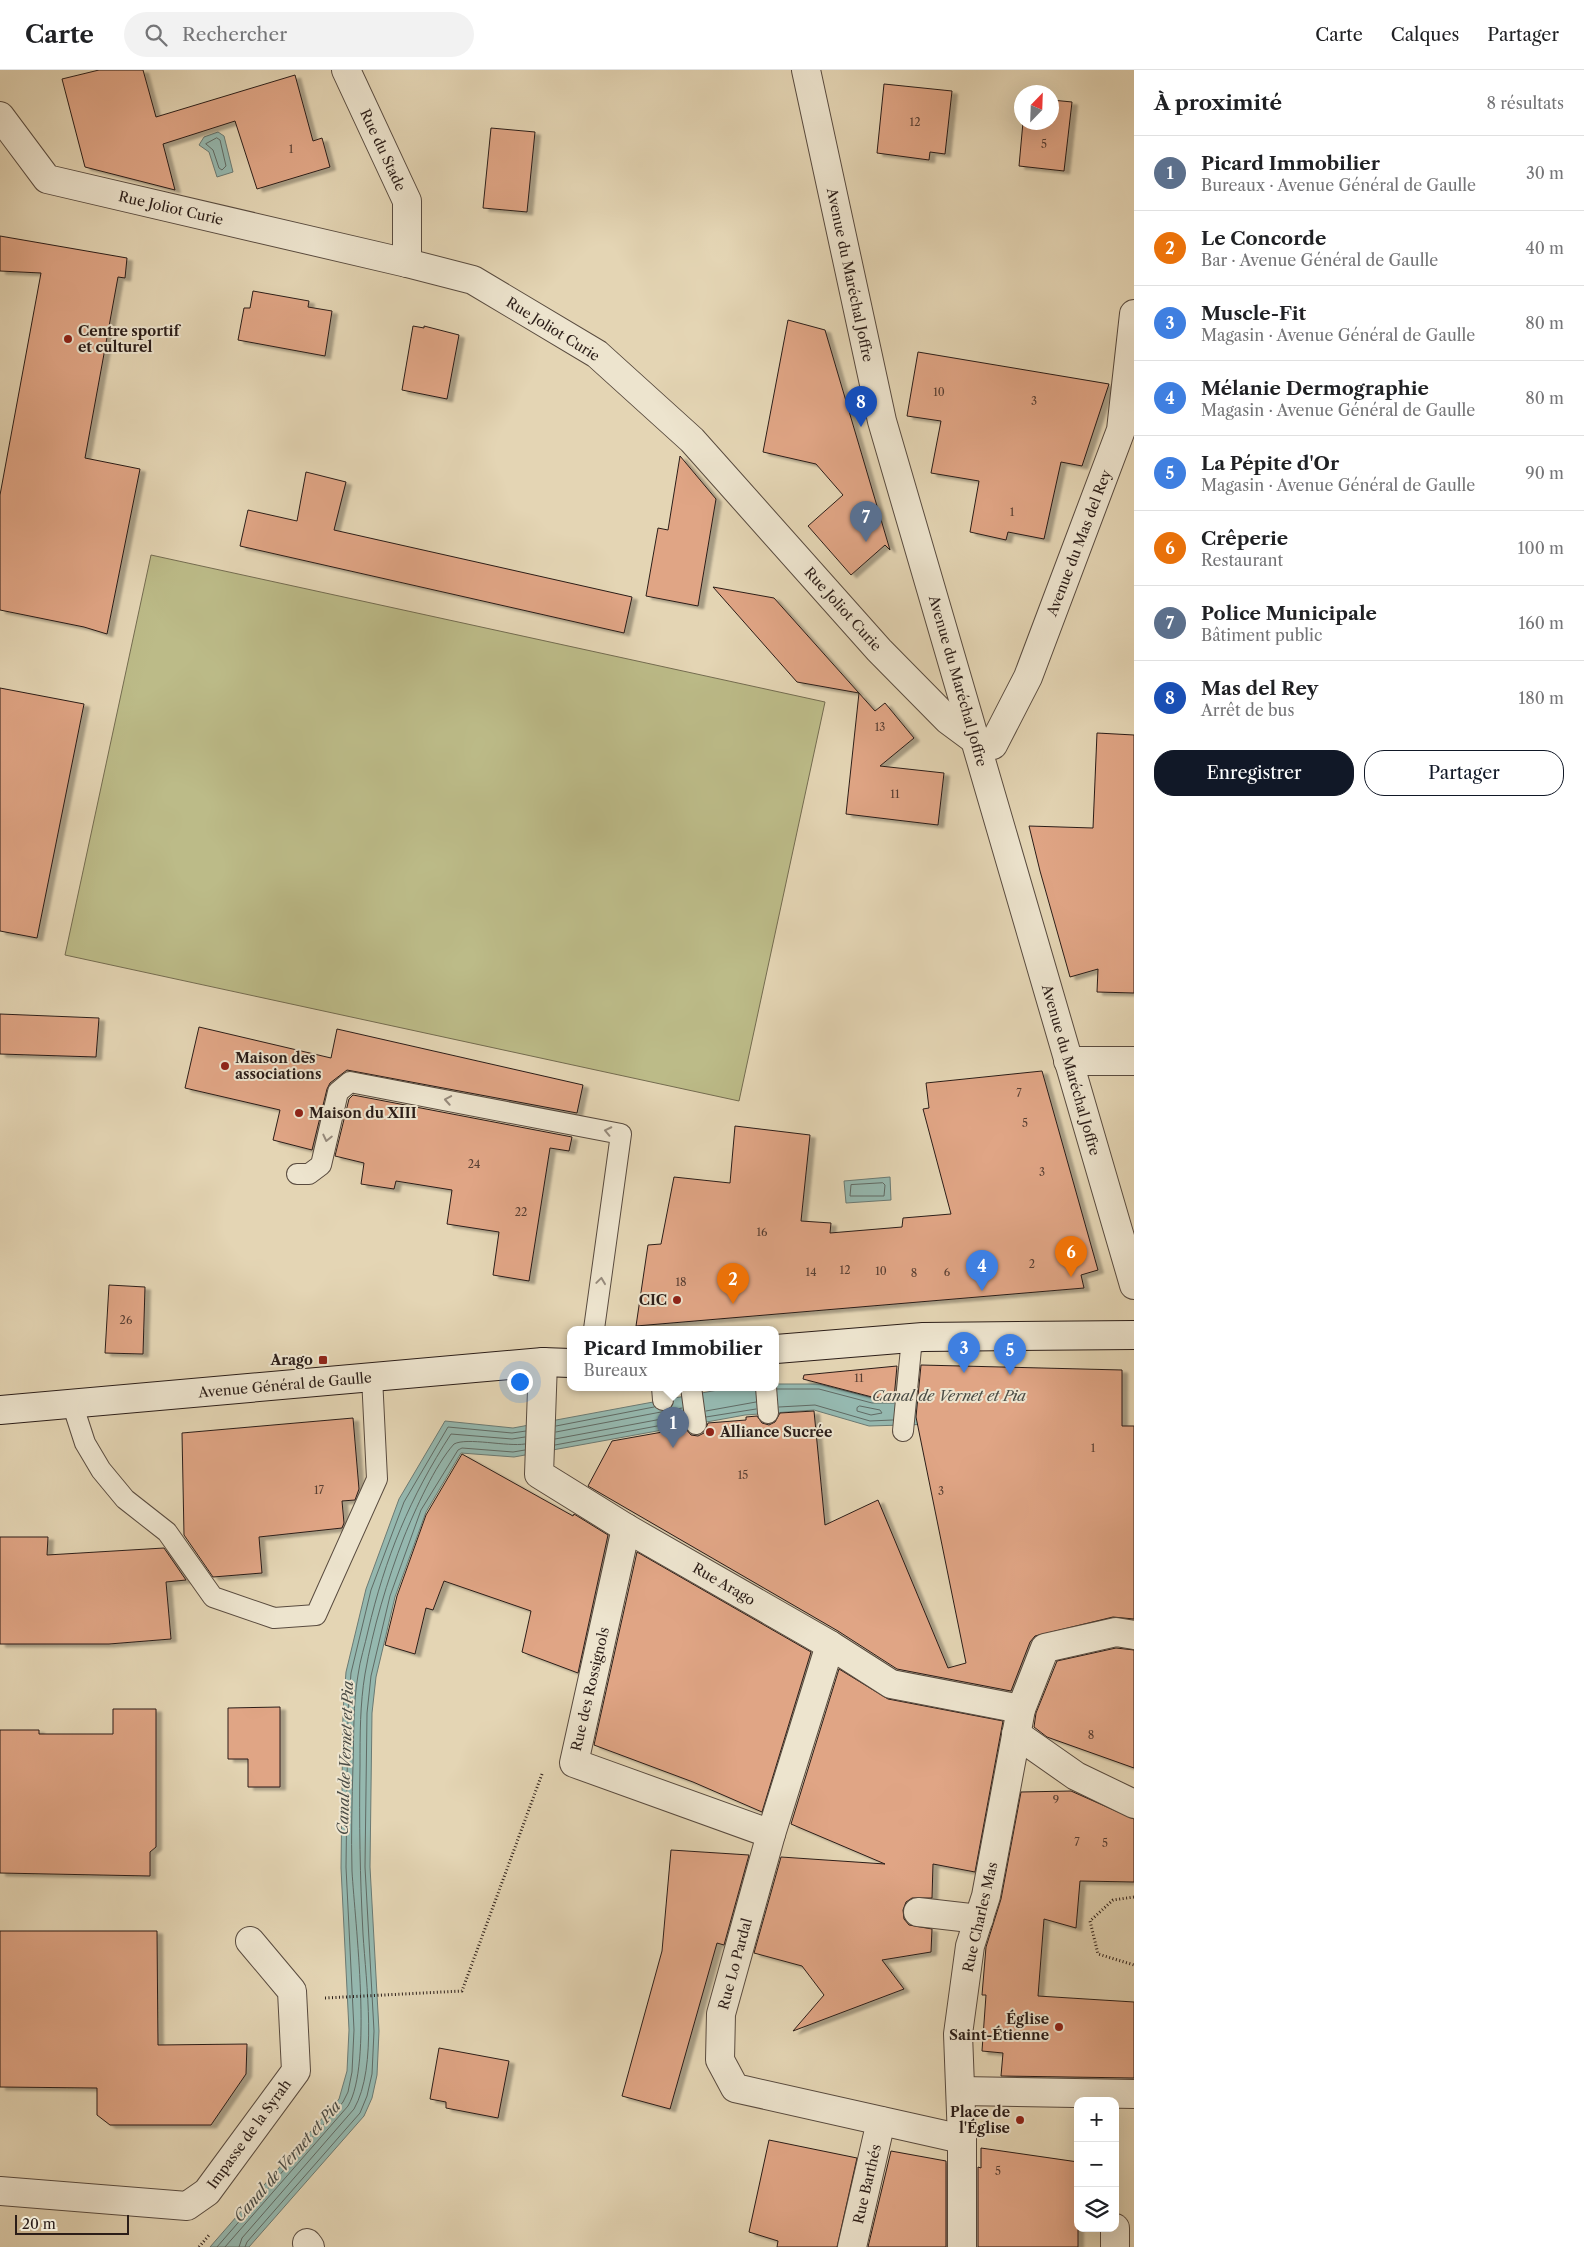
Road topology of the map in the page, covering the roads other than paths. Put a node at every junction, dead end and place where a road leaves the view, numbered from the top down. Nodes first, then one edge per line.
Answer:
1 (346, 70) edge
2 (806, 70) edge
3 (0, 116) edge
4 (407, 263) junction
5 (1134, 314) edge
6 (1128, 431) edge
7 (976, 740) junction
8 (1068, 1061) junction
9 (1134, 1061) edge
10 (297, 1174) dead end
11 (1134, 1285) edge
12 (594, 1326) edge
13 (1134, 1335) edge
14 (912, 1338) junction
15 (779, 1349) edge
16 (543, 1362) junction
17 (567, 1363) edge
18 (372, 1377) junction
19 (691, 1391) edge
20 (766, 1391) edge
21 (72, 1403) junction
22 (0, 1410) edge
23 (768, 1413) dead end
24 (696, 1424) dead end
25 (903, 1431) dead end
26 (626, 1528) junction
27 (1134, 1635) edge
28 (830, 1645) junction
29 (1018, 1721) junction
30 (1134, 1804) edge
31 (771, 1834) junction
32 (918, 1912) dead end
33 (979, 1919) junction
34 (250, 1941) dead end
35 (961, 2091) junction
36 (1122, 2096) edge
37 (882, 2120) junction
38 (962, 2139) junction
39 (0, 2191) edge
40 (1115, 2232) edge
41 (852, 2247) edge
42 (962, 2247) edge
43 (1115, 2247) edge

1 - 4 street, Rue du Stade
2 - 7 street, Avenue du Maréchal Joffre
3 - 4 street, Rue Joliot Curie
4 - 7 street, Rue Joliot Curie
5 - 6 street, Avenue du Mas del Rey
6 - 7 street, Avenue du Mas del Rey
7 - 8 street, Avenue du Maréchal Joffre
8 - 9 street
8 - 11 street, Avenue du Maréchal Joffre
12 -> 10 lane
13 - 14 street
14 - 15 street
14 - 25 lane
16 - 17 street, Avenue Général de Gaulle
16 - 18 street, Avenue Général de Gaulle
16 - 26 street, Rue Arago
18 - 21 street, Avenue Général de Gaulle
18 - 21 lane
19 - 24 lane
20 - 23 lane
21 - 22 street, Avenue Général de Gaulle
26 - 28 street, Rue Arago
26 - 31 street, Rue des Rossignols
27 - 29 street, Rue Charles Mas
28 - 29 street, Rue Arago
28 - 31 street, Rue Lo Pardal
29 - 30 street
29 - 33 street, Rue Charles Mas
31 - 37 street, Rue Lo Pardal
32 - 33 street
33 - 35 street, Rue Charles Mas
34 - 39 street, Impasse de la Syrah
35 - 36 street
35 - 38 street, Rue Charles Mas
37 - 38 street, Rue Lo Pardal
37 - 41 street, Rue Barthés
38 - 42 street, Rue Charles Mas
40 - 43 street

